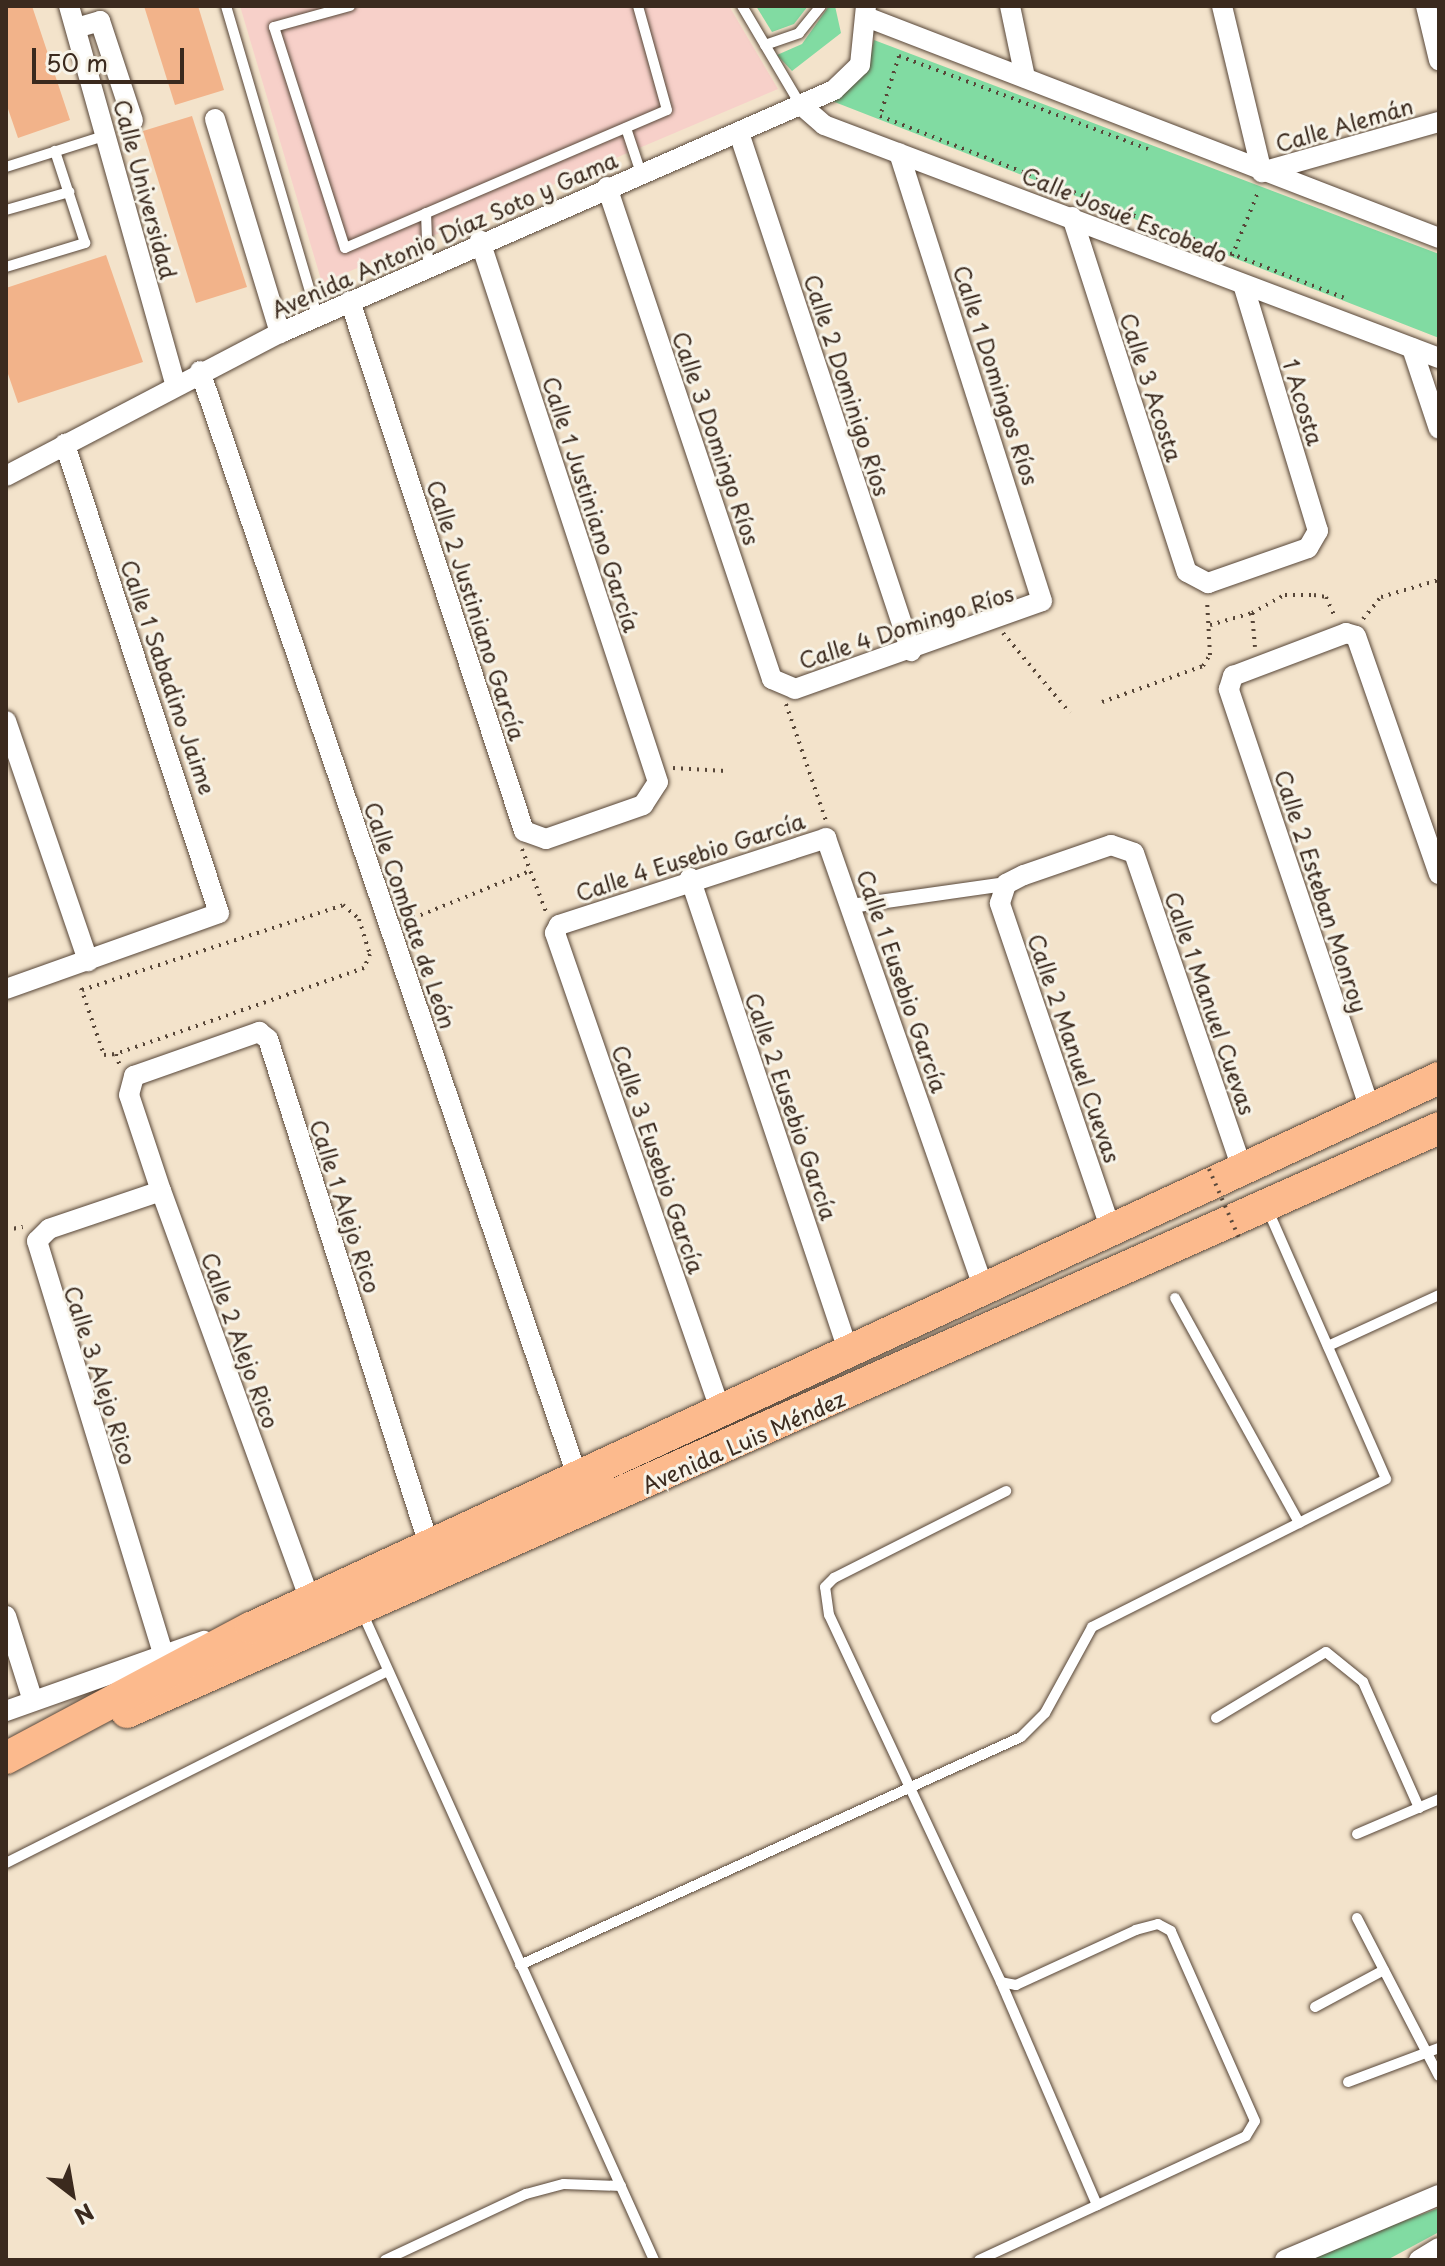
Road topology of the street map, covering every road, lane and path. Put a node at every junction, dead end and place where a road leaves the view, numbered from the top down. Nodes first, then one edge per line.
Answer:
1 (69, 6) edge
2 (226, 6) edge
3 (350, 6) edge
4 (638, 6) edge
5 (742, 6) edge
6 (821, 6) edge
7 (1010, 6) edge
8 (1222, 6) edge
9 (1426, 6) edge
10 (867, 12) edge
11 (98, 14) edge
12 (76, 28) junction
13 (765, 45) junction
14 (899, 56) dead end
15 (1439, 60) edge
16 (1025, 77) junction
17 (800, 104) junction
18 (215, 119) dead end
19 (133, 121) dead end
20 (1439, 122) edge
21 (626, 128) junction
22 (739, 133) junction
23 (107, 135) junction
24 (55, 151) junction
25 (899, 153) junction
26 (6, 167) edge
27 (1262, 172) junction
28 (641, 173) junction
29 (607, 187) junction
30 (69, 192) junction
31 (6, 210) edge
32 (426, 213) junction
33 (1072, 217) junction
34 (1439, 238) edge
35 (480, 241) junction
36 (1233, 255) junction
37 (428, 265) junction
38 (6, 267) edge
39 (1224, 279) junction
40 (1244, 287) junction
41 (350, 301) junction
42 (1351, 301) dead end
43 (317, 316) junction
44 (280, 333) junction
45 (1412, 348) junction
46 (1439, 358) edge
47 (200, 371) junction
48 (175, 384) junction
49 (1439, 429) edge
50 (65, 444) junction
51 (6, 476) edge
52 (1195, 577) junction
53 (1439, 580) edge
54 (1033, 609) joint
55 (1252, 613) junction
56 (997, 622) junction
57 (1210, 625) junction
58 (1352, 639) junction
59 (911, 651) junction
60 (1257, 664) junction
61 (788, 689) junction
62 (1102, 702) dead end
63 (1070, 713) dead end
64 (6, 721) edge
65 (726, 771) dead end
66 (655, 775) junction
67 (524, 831) junction
68 (833, 846) junction
69 (530, 871) junction
70 (1439, 874) edge
71 (690, 878) junction
72 (1006, 884) junction
73 (851, 906) junction
74 (390, 928) junction
75 (557, 929) junction
76 (81, 964) junction
77 (6, 989) edge
78 (82, 990) junction
79 (116, 1054) junction
80 (1439, 1078) edge
81 (129, 1095) junction
82 (1370, 1109) junction
83 (1439, 1128) edge
84 (1242, 1168) junction
85 (1209, 1169) dead end
86 (161, 1191) junction
87 (1266, 1206) junction
88 (1110, 1227) junction
89 (1239, 1238) dead end
90 (983, 1286) junction
91 (1439, 1295) edge
92 (1175, 1298) dead end
93 (1328, 1346) junction
94 (848, 1349) junction
95 (720, 1409) junction
96 (577, 1475) junction
97 (1006, 1491) dead end
98 (1299, 1523) junction
99 (429, 1545) junction
100 (310, 1600) junction
101 (362, 1612) junction
102 (6, 1616) edge
103 (251, 1628) junction
104 (163, 1652) junction
105 (387, 1671) junction
106 (33, 1701) junction
107 (6, 1711) edge
108 (1216, 1718) dead end
109 (42, 1741) junction
110 (6, 1758) edge
111 (910, 1788) junction
112 (1439, 1799) edge
113 (1419, 1808) junction
114 (1357, 1834) dead end
115 (6, 1863) edge
116 (1357, 1918) dead end
117 (520, 1965) junction
118 (1384, 1970) junction
119 (1001, 1982) junction
120 (1315, 2007) dead end
121 (1439, 2048) edge
122 (1427, 2053) junction
123 (1439, 2076) edge
124 (1348, 2082) dead end
125 (621, 2186) junction
126 (1439, 2195) edge
127 (1097, 2205) junction
128 (1439, 2248) edge
129 (385, 2260) edge
130 (654, 2260) edge
131 (979, 2260) edge
132 (1285, 2260) edge
133 (1419, 2260) edge

1 - 12 street, Calle Universidad
2 - 43 lane
3 - 32 lane
4 - 21 lane
5 - 13 lane
6 - 13 lane
7 - 16 street
8 - 27 street
9 - 15 street
10 - 16 street
10 - 17 street, Avenida Antonio Díaz Soto y Gama
11 - 12 street
11 - 19 street
12 - 23 street, Calle Universidad
13 - 17 lane
14 - 36 path
16 - 27 street
17 - 22 street, Avenida Antonio Díaz Soto y Gama
17 - 25 street, Calle Josué Escobedo
18 - 44 street
20 - 27 street, Calle Alemán
21 - 28 lane
21 - 32 lane
22 - 28 street, Avenida Antonio Díaz Soto y Gama
22 - 59 street, Calle 2 Dominigo Ríos
23 - 24 lane
23 - 48 street, Calle Universidad
24 - 26 lane
24 - 30 lane
25 - 33 street, Calle Josué Escobedo
25 - 54 street, Calle 1 Domingos Ríos
27 - 34 street
27 - 36 path
28 - 29 street, Avenida Antonio Díaz Soto y Gama
29 - 35 street, Avenida Antonio Díaz Soto y Gama
29 - 61 street, Calle 3 Domingo Ríos
30 - 31 lane
30 - 38 lane
32 - 37 lane
33 - 39 street, Calle Josué Escobedo
33 - 52 street, Calle 3 Acosta
35 - 37 street, Avenida Antonio Díaz Soto y Gama
35 - 66 street, Calle 1 Justiniano García
36 - 39 path
36 - 42 path
37 - 41 street, Avenida Antonio Díaz Soto y Gama
39 - 40 street, Calle Josué Escobedo
40 - 45 street, Calle Josué Escobedo
40 - 52 street, 1 Acosta
41 - 43 street, Avenida Antonio Díaz Soto y Gama
41 - 67 street, Calle 2 Justiniano García
43 - 44 street, Avenida Antonio Díaz Soto y Gama
44 - 47 street, Avenida Antonio Díaz Soto y Gama
45 - 46 street, Calle Josué Escobedo
45 - 49 street
47 - 48 street, Avenida Antonio Díaz Soto y Gama
47 - 74 street, Calle Combate de León
48 - 50 street, Avenida Antonio Díaz Soto y Gama
50 - 51 street, Avenida Antonio Díaz Soto y Gama
50 - 76 street, Calle 1 Sabadino Jaime
52 - 57 path
53 - 58 path
54 - 56 street, Calle 4 Domingo Ríos
55 - 57 path
55 - 58 path
55 - 60 path
56 - 59 street, Calle 4 Domingo Ríos
56 - 63 path
57 - 62 path
58 - 60 street
58 - 70 street
59 - 61 street, Calle 4 Domingo Ríos
60 - 82 street, Calle 2 Esteban Monroy
61 - 68 path
64 - 76 street
65 - 66 path
66 - 67 street
67 - 69 path
68 - 71 street, Calle 4 Eusebio García
68 - 73 street, Calle 1 Eusebio García
69 - 74 path
69 - 75 path
71 - 75 street, Calle 4 Eusebio García
71 - 94 street, Calle 2 Eusebio García
72 - 73 street
72 - 84 street, Calle 1 Manuel Cuevas
72 - 88 street, Calle 2 Manuel Cuevas
73 - 90 street, Calle 1 Eusebio García
74 - 96 street, Calle Combate de León
75 - 95 street, Calle 3 Eusebio García
76 - 77 street
76 - 78 path
78 - 79 path
78 - 79 path
79 - 81 path
80 - 82 main road, Avenida Luis Méndez
81 - 86 street, Calle 2 Alejo Rico
81 - 99 street, Calle 1 Alejo Rico
82 - 84 main road, Avenida Luis Méndez
83 - 87 main road, Avenida Luis Méndez
84 - 88 main road, Avenida Luis Méndez
85 - 89 path, bridge
86 - 100 street, Calle 2 Alejo Rico
86 - 104 street, Calle 3 Alejo Rico
87 - 93 lane
87 - 101 main road, Avenida Luis Méndez
88 - 90 main road, Avenida Luis Méndez
90 - 94 main road, Avenida Luis Méndez
91 - 93 lane
92 - 98 lane
93 - 98 lane
94 - 95 main road, Avenida Luis Méndez
95 - 96 main road, Avenida Luis Méndez
96 - 99 main road, Avenida Luis Méndez
97 - 111 lane
98 - 111 lane
99 - 100 main road, Avenida Luis Méndez
100 - 103 main road, Avenida Luis Méndez
101 - 105 lane
101 - 109 main road, Avenida Luis Méndez
102 - 106 street
103 - 104 street, Avenida Luis Méndez
103 - 109 main road, Avenida Luis Méndez
104 - 106 street, Avenida Luis Méndez
105 - 115 lane
105 - 117 lane
106 - 107 street, Avenida Luis Méndez
108 - 113 lane
109 - 110 main road, Avenida Luis Méndez
111 - 117 lane
111 - 119 lane
112 - 113 lane
113 - 114 lane
116 - 118 lane
117 - 125 lane
118 - 120 lane
118 - 122 lane
119 - 127 lane
119 - 127 lane
121 - 122 lane
122 - 123 lane
122 - 124 lane
125 - 129 lane
125 - 130 lane
126 - 132 street
127 - 131 lane
128 - 133 street

